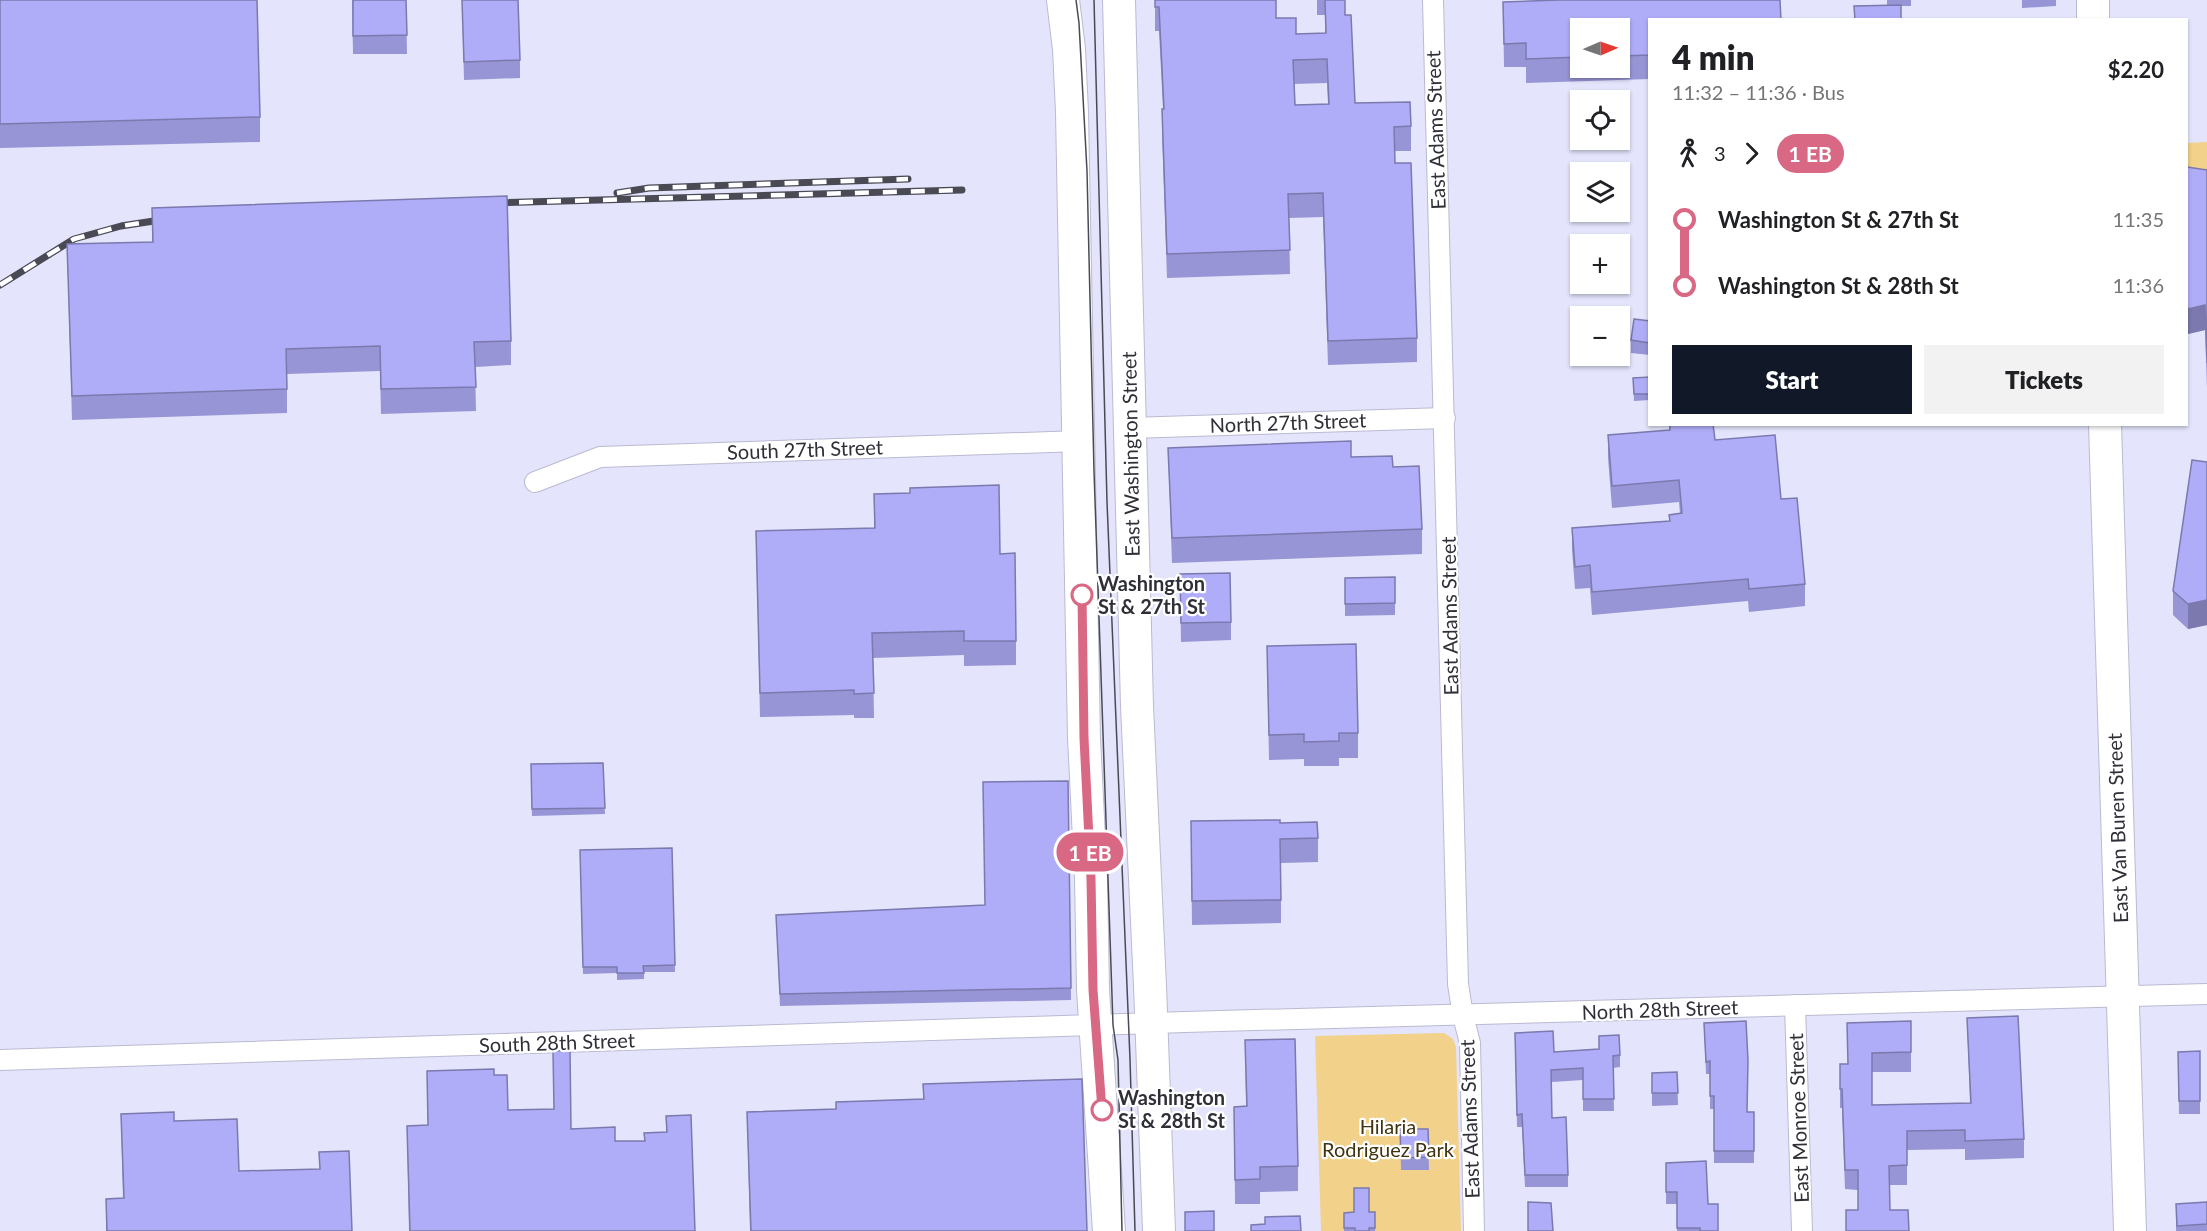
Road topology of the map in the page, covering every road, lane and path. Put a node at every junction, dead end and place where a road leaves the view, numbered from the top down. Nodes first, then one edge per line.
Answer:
1 (1062, 0) edge
2 (1119, 0) edge
3 (1433, 0) edge
4 (2092, 0) edge
5 (2093, 18) edge
6 (1445, 418) junction
7 (2106, 426) edge
8 (1130, 428) junction
9 (1080, 441) junction
10 (535, 482) dead end
11 (2207, 994) edge
12 (2123, 997) junction
13 (1795, 1005) junction
14 (1463, 1016) junction
15 (1151, 1023) junction
16 (1105, 1025) junction
17 (0, 1060) edge
18 (1109, 1231) edge
19 (1159, 1231) edge
20 (1474, 1231) edge
21 (1802, 1231) edge
22 (2130, 1231) edge

1 - 9 main road
2 - 8 main road, East Washington Street
3 - 6 street, East Adams Street
4 - 5 main road
6 - 8 street, North 27th Street
6 - 14 street, East Adams Street
7 - 12 main road, East Van Buren Street
8 - 15 main road, East Washington Street
9 - 10 street, South 27th Street
9 - 16 main road
11 - 12 street, North 28th Street
12 - 13 street, North 28th Street
12 - 22 main road, East Van Buren Street
13 - 14 street, North 28th Street
13 - 21 street, East Monroe Street
14 - 15 street, North 28th Street
14 - 20 street, East Adams Street
15 - 16 street, North 28th Street
15 - 19 main road, East Washington Street
16 - 17 street, South 28th Street
16 - 18 main road

